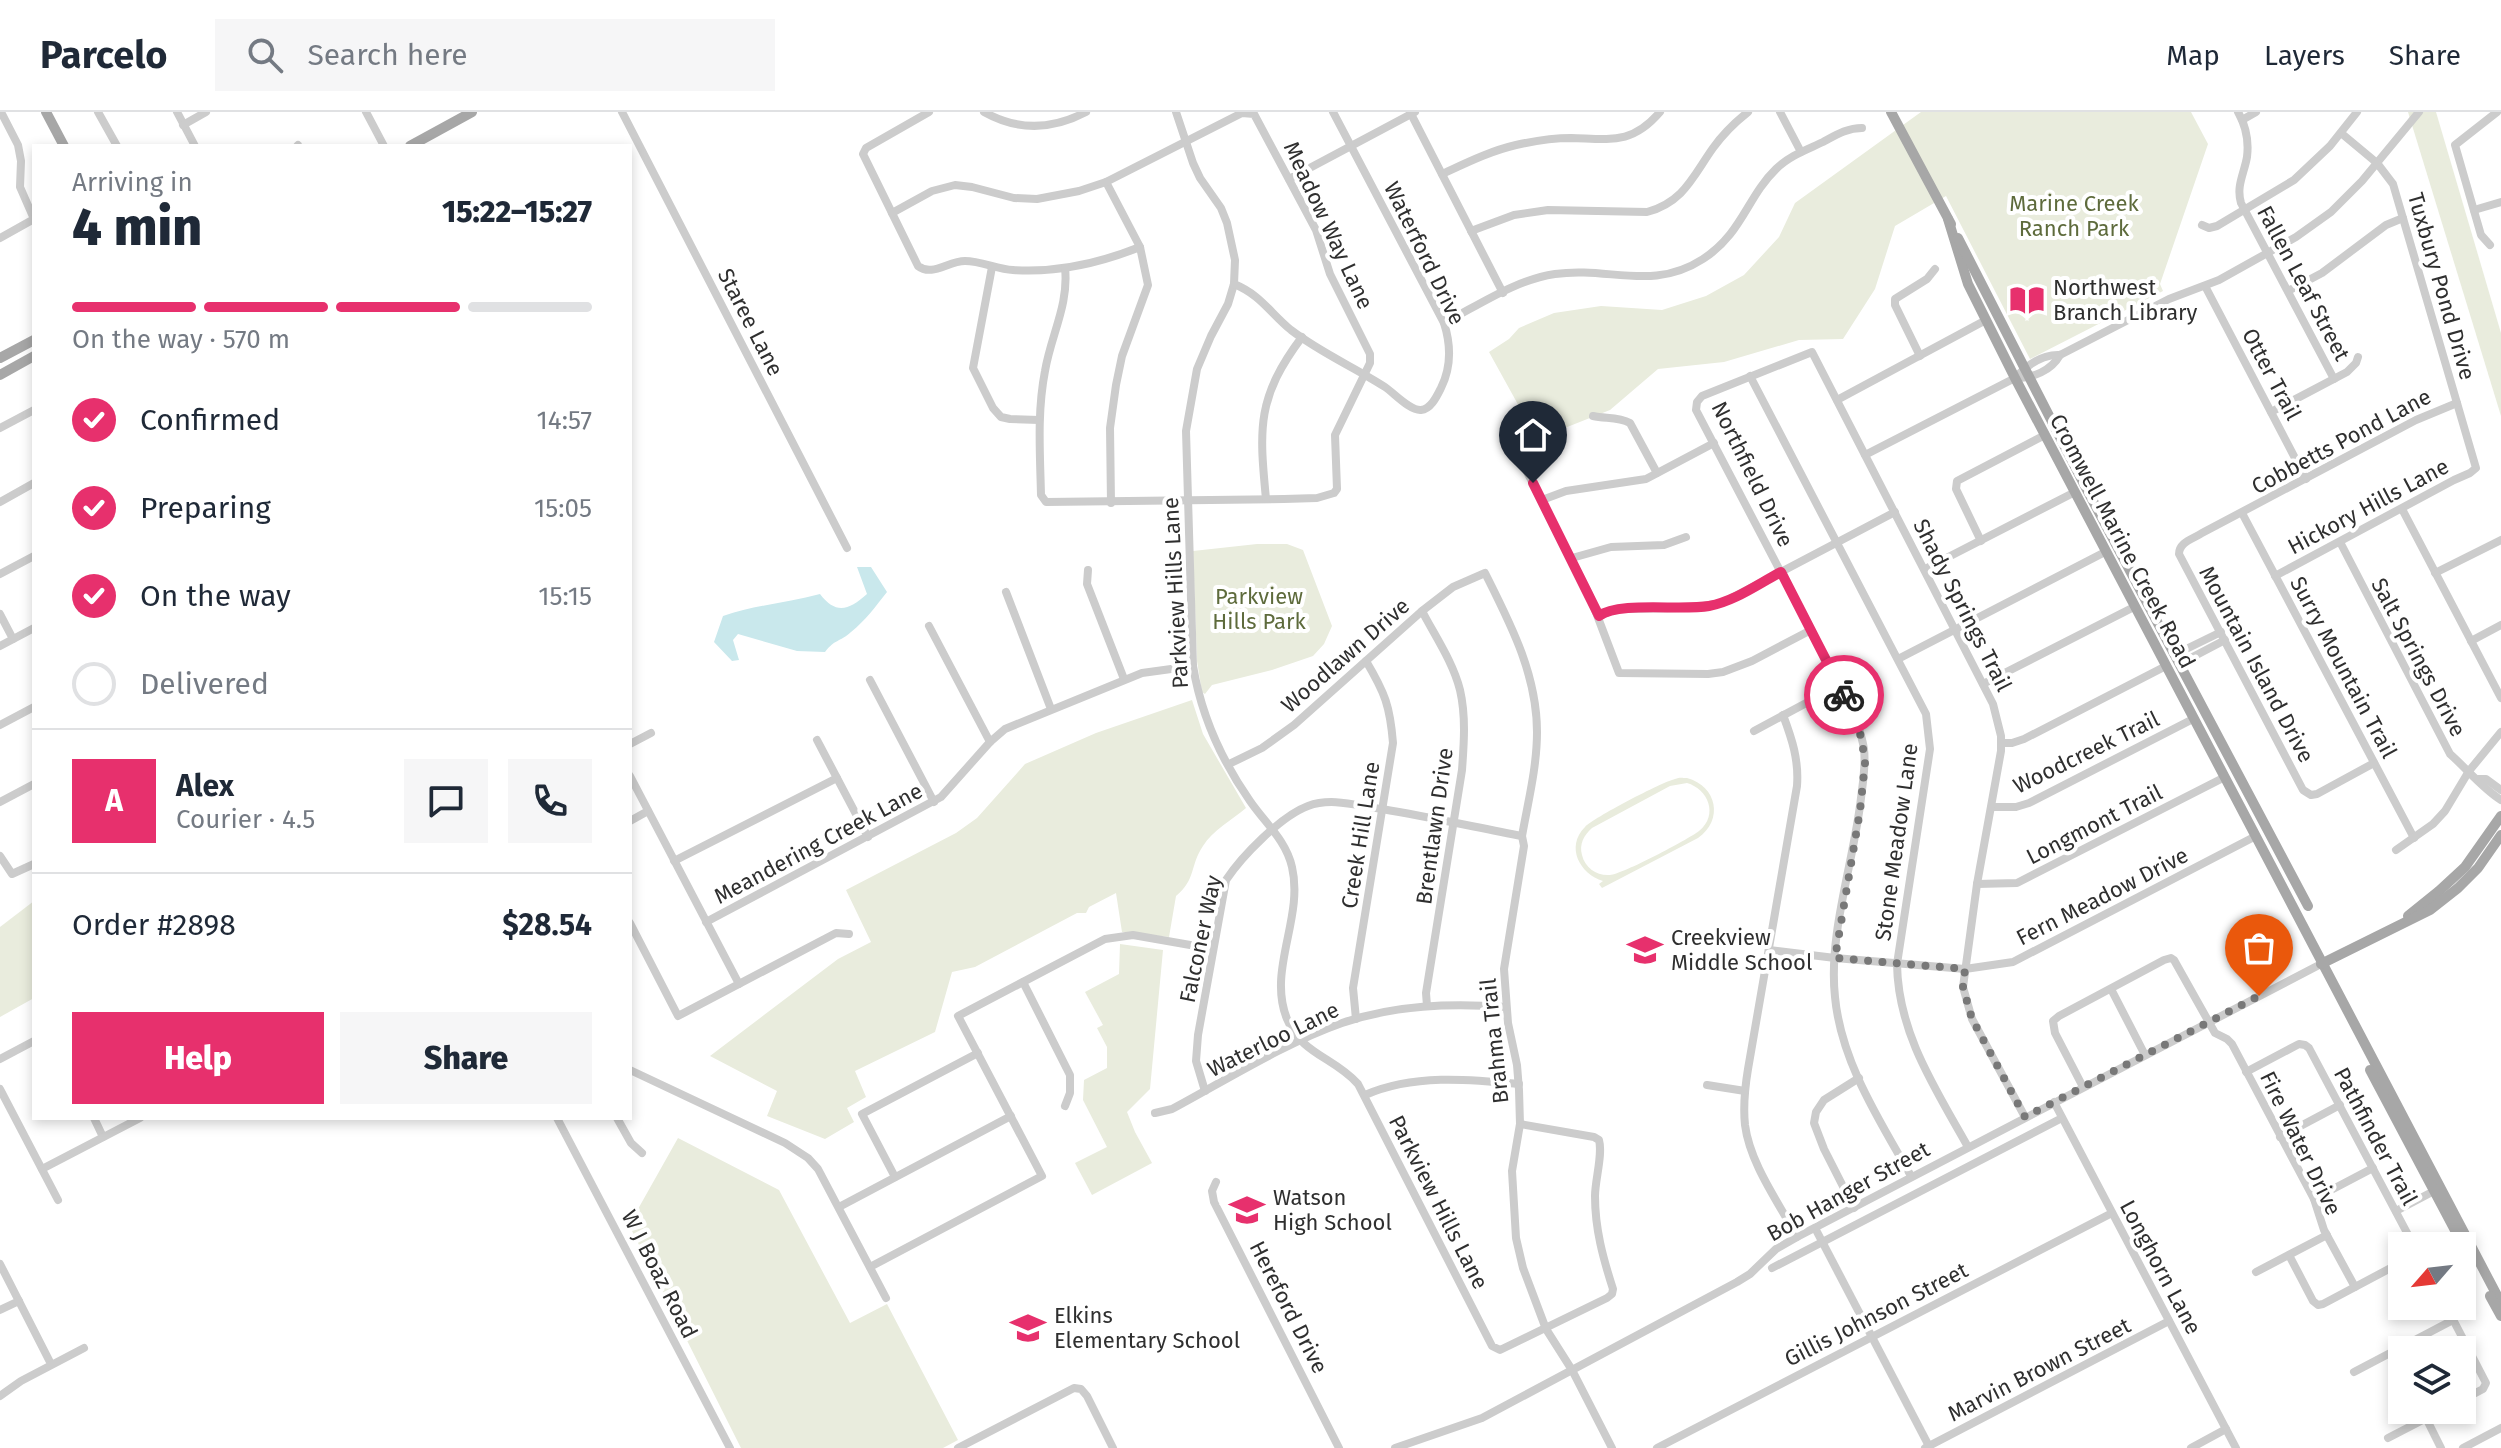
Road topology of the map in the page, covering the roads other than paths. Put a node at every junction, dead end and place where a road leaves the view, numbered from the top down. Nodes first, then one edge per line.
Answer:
1 (46, 112) edge
2 (98, 112) edge
3 (177, 112) edge
4 (206, 112) edge
5 (366, 112) edge
6 (472, 112) edge
7 (622, 112) edge
8 (929, 112) edge
9 (984, 112) edge
10 (1086, 112) edge
11 (1176, 112) edge
12 (1333, 112) edge
13 (1660, 112) edge
14 (1748, 112) edge
15 (1780, 112) edge
16 (1891, 112) edge
17 (2256, 112) edge
18 (2357, 112) edge
19 (2419, 112) edge
20 (1, 113) edge
21 (1412, 113) edge
22 (2493, 113) edge
23 (2240, 116) edge
24 (183, 125) junction
25 (1862, 128) dead end
26 (2341, 133) junction
27 (1186, 142) junction
28 (63, 144) edge
29 (116, 144) edge
30 (194, 144) edge
31 (383, 144) edge
32 (414, 144) edge
33 (1351, 146) junction
34 (1801, 152) junction
35 (2377, 163) junction
36 (1442, 174) junction
37 (1289, 179) junction
38 (1106, 182) junction
39 (2501, 202) edge
40 (31, 207) edge
41 (2245, 210) junction
42 (2474, 210) junction
43 (892, 213) junction
44 (1946, 216) junction
45 (2403, 218) junction
46 (32, 220) edge
47 (2202, 225) dead end
48 (1471, 231) junction
49 (0, 238) edge
50 (2490, 245) dead end
51 (1140, 247) junction
52 (2267, 253) junction
53 (992, 267) junction
54 (1065, 268) junction
55 (1935, 269) dead end
56 (1234, 284) junction
57 (2205, 286) junction
58 (2288, 291) junction
59 (1503, 293) junction
60 (1986, 320) junction
61 (1444, 323) junction
62 (1302, 337) junction
63 (32, 341) edge
64 (1920, 356) junction
65 (32, 357) edge
66 (2358, 357) dead end
67 (0, 358) edge
68 (2027, 373) junction
69 (0, 375) edge
70 (1364, 375) junction
71 (1750, 376) junction
72 (2015, 378) junction
73 (2334, 379) junction
74 (1837, 400) junction
75 (2457, 403) junction
76 (32, 411) edge
77 (2271, 412) junction
78 (1593, 416) dead end
79 (1039, 420) junction
80 (0, 428) edge
81 (2045, 435) junction
82 (1714, 443) junction
83 (1865, 455) junction
84 (1524, 457) dead end
85 (2476, 468) joint
86 (1657, 473) junction
87 (2306, 479) junction
88 (32, 484) edge
89 (2085, 486) junction
90 (2075, 492) junction
91 (1266, 499) junction
92 (1542, 500) junction
93 (1188, 501) junction
94 (0, 502) edge
95 (1111, 503) junction
96 (2402, 509) junction
97 (1895, 512) junction
98 (2242, 513) junction
99 (1686, 537) dead end
100 (2501, 540) edge
101 (1981, 541) junction
102 (1837, 542) junction
103 (2340, 542) junction
104 (847, 548) dead end
105 (2105, 552) junction
106 (32, 557) edge
107 (1572, 558) junction
108 (1925, 569) junction
109 (1088, 570) dead end
110 (1781, 572) junction
111 (1485, 573) joint
112 (2435, 573) junction
113 (0, 574) edge
114 (2275, 576) junction
115 (1006, 592) dead end
116 (2134, 607) junction
117 (1422, 611) junction
118 (0, 614) edge
119 (1599, 616) junction
120 (2501, 625) edge
121 (929, 626) dead end
122 (1955, 628) junction
123 (32, 629) edge
124 (1811, 630) junction
125 (2223, 636) junction
126 (13, 639) junction
127 (2471, 641) junction
128 (0, 646) edge
129 (1898, 659) junction
130 (2177, 660) junction
131 (1366, 661) junction
132 (1193, 666) junction
133 (2166, 666) junction
134 (1124, 679) junction
135 (870, 680) dead end
136 (1983, 684) junction
137 (1838, 686) junction
138 (2501, 698) edge
139 (32, 708) edge
140 (1051, 709) junction
141 (1783, 715) junction
142 (2193, 719) junction
143 (0, 725) edge
144 (1754, 731) dead end
145 (2501, 732) edge
146 (651, 733) dead end
147 (817, 740) dead end
148 (990, 742) junction
149 (632, 743) edge
150 (2001, 743) junction
151 (2374, 763) junction
152 (1229, 764) junction
153 (2469, 771) junction
154 (837, 778) junction
155 (2223, 778) junction
156 (2478, 779) junction
157 (632, 780) edge
158 (32, 785) edge
159 (2501, 790) edge
160 (2501, 800) edge
161 (0, 802) edge
162 (934, 802) junction
163 (1992, 807) junction
164 (1383, 809) junction
165 (648, 811) junction
166 (2258, 812) junction
167 (2501, 816) edge
168 (632, 820) edge
169 (1453, 822) junction
170 (1274, 830) junction
171 (2501, 835) edge
172 (1522, 836) junction
173 (868, 837) junction
174 (2254, 837) junction
175 (2414, 838) junction
176 (2396, 850) dead end
177 (0, 856) edge
178 (674, 861) junction
179 (32, 865) edge
180 (2275, 876) junction
181 (1977, 884) junction
182 (2308, 906) dead end
183 (706, 922) junction
184 (632, 927) edge
185 (2396, 927) junction
186 (849, 934) dead end
187 (1213, 949) junction
188 (1769, 950) junction
189 (1835, 958) junction
190 (1897, 964) junction
191 (2321, 964) junction
192 (1965, 969) junction
193 (1023, 982) junction
194 (739, 984) junction
195 (2111, 989) junction
196 (1427, 1006) junction
197 (1506, 1007) junction
198 (1356, 1019) junction
199 (2209, 1022) junction
200 (1300, 1041) junction
201 (32, 1042) edge
202 (978, 1053) junction
203 (2145, 1055) junction
204 (0, 1059) edge
205 (632, 1071) edge
206 (2246, 1072) junction
207 (1859, 1078) junction
208 (1519, 1084) junction
209 (1707, 1085) dead end
210 (2083, 1087) junction
211 (0, 1089) edge
212 (1205, 1091) junction
213 (1745, 1091) junction
214 (1365, 1095) junction
215 (2054, 1102) junction
216 (2340, 1105) junction
217 (1065, 1106) dead end
218 (1155, 1113) dead end
219 (1011, 1116) junction
220 (2025, 1117) junction
221 (2062, 1118) junction
222 (95, 1120) edge
223 (136, 1120) edge
224 (558, 1120) edge
225 (618, 1120) edge
226 (1520, 1124) junction
227 (103, 1137) junction
228 (2280, 1137) junction
229 (1968, 1147) junction
230 (642, 1153) dead end
231 (2373, 1168) junction
232 (42, 1169) junction
233 (1911, 1176) junction
234 (895, 1177) junction
235 (1216, 1182) dead end
236 (2434, 1191) junction
237 (2314, 1199) junction
238 (58, 1200) dead end
239 (839, 1207) junction
240 (1854, 1208) junction
241 (2396, 1211) junction
242 (2112, 1213) junction
243 (1815, 1228) junction
244 (2407, 1232) edge
245 (2327, 1235) junction
246 (1797, 1237) junction
247 (1822, 1242) junction
248 (2289, 1255) junction
249 (0, 1264) edge
250 (870, 1267) junction
251 (1772, 1268) dead end
252 (2388, 1269) edge
253 (2256, 1272) dead end
254 (2355, 1287) junction
255 (886, 1298) dead end
256 (19, 1301) junction
257 (2501, 1303) edge
258 (0, 1310) edge
259 (2501, 1316) edge
260 (2453, 1320) joint
261 (2169, 1321) junction
262 (1546, 1329) junction
263 (2462, 1336) edge
264 (1872, 1337) junction
265 (84, 1348) dead end
266 (2476, 1363) edge
267 (51, 1364) junction
268 (1572, 1370) junction
269 (2354, 1372) dead end
270 (2476, 1391) edge
271 (0, 1396) edge
272 (2415, 1424) edge
273 (2429, 1424) edge
274 (2501, 1428) edge
275 (2226, 1429) junction
276 (2388, 1438) dead end
277 (1928, 1447) edge
278 (730, 1448) edge
279 (958, 1448) edge
280 (1112, 1448) edge
281 (1339, 1448) edge
282 (1395, 1448) edge
283 (1612, 1448) edge
284 (1657, 1448) edge
285 (2191, 1448) edge
286 (2236, 1448) edge
287 (2441, 1448) edge
288 (2463, 1448) edge

1 - 28 main road
2 - 29 street
3 - 24 street
4 - 24 street
5 - 31 street
6 - 32 main road
7 - 104 street, Staree Lane
8 - 43 street
9 - 10 street
11 - 27 street, Parkview Hills Lane
12 - 33 street, Waterford Drive
13 - 36 street
14 - 48 street
15 - 34 street
16 - 44 main road, Cromwell Marine Creek Road
17 - 23 street
18 - 26 street
19 - 35 street
20 - 40 street
21 - 33 street
21 - 36 street
22 - 42 street
23 - 41 street, Fallen Leaf Street
24 - 30 street
25 - 34 street
26 - 35 street, Tuxbury Pond Drive
26 - 41 street
27 - 37 street, Meadow Way Lane
27 - 38 street, Meadow Way Lane
27 - 56 street, Parkview Hills Lane
33 - 37 street
33 - 61 street, Waterford Drive
34 - 59 street
35 - 45 street, Tuxbury Pond Drive
35 - 52 street
36 - 48 street
37 - 70 street, Meadow Way Lane
38 - 43 street, Meadow Way Lane
38 - 51 street
39 - 42 street
41 - 47 street
41 - 52 street, Fallen Leaf Street
42 - 50 street
43 - 53 street
44 - 60 main road, Cromwell Marine Creek Road
44 - 68 main road, Cromwell Marine Creek Road
45 - 58 street
45 - 75 street, Tuxbury Pond Drive
46 - 49 street
48 - 59 street
51 - 54 street
51 - 95 street
52 - 57 street
52 - 58 street, Fallen Leaf Street
53 - 54 street
53 - 79 street
54 - 79 street
55 - 64 street
56 - 62 street
56 - 93 street, Parkview Hills Lane
57 - 68 street
57 - 77 street, Otter Trail
58 - 73 street, Fallen Leaf Street
59 - 61 street
60 - 64 street
60 - 72 main road, Cromwell Marine Creek Road
61 - 70 street, Waterford Drive
62 - 70 street
62 - 91 street
63 - 67 main road
64 - 74 street
65 - 69 main road
66 - 73 street
68 - 72 street
68 - 89 main road, Cromwell Marine Creek Road
70 - 91 street, Meadow Way Lane
71 - 74 street, Shady Springs Trail
71 - 82 street, Northfield Drive
71 - 102 street, Stone Meadow Lane
72 - 81 main road, Cromwell Marine Creek Road
72 - 83 street
73 - 77 street
74 - 83 street, Shady Springs Trail
75 - 85 street, Tuxbury Pond Drive
75 - 87 street, Cobbetts Pond Lane
76 - 80 street
77 - 87 street, Otter Trail
78 - 86 street
79 - 95 street
81 - 90 main road, Cromwell Marine Creek Road
81 - 101 street
82 - 86 street
82 - 110 street, Northfield Drive
83 - 97 street, Shady Springs Trail
84 - 92 street
85 - 96 street, Hickory Hills Lane
86 - 92 street
87 - 98 street, Cobbetts Pond Lane
88 - 94 street
89 - 90 main road
89 - 130 main road, Cromwell Marine Creek Road
90 - 101 street
90 - 105 main road, Cromwell Marine Creek Road
91 - 93 street
92 - 107 street
93 - 95 street
93 - 132 street, Parkview Hills Lane
96 - 103 street, Hickory Hills Lane
96 - 112 street
97 - 102 street
97 - 108 street, Shady Springs Trail
98 - 114 street, Surry Mountain Trail
98 - 125 street, Mountain Island Drive
99 - 107 street
100 - 112 street
101 - 108 street
102 - 110 street
102 - 129 street, Stone Meadow Lane
103 - 114 street, Hickory Hills Lane
103 - 153 street, Salt Springs Drive
105 - 116 main road, Cromwell Marine Creek Road
105 - 122 street
106 - 113 street
107 - 119 street
108 - 122 street, Shady Springs Trail
109 - 134 street
110 - 119 street
110 - 124 street, Northfield Drive
111 - 117 street, Woodlawn Drive
111 - 172 street, Brahma Trail
112 - 127 street
114 - 151 street, Surry Mountain Trail
115 - 140 street
116 - 133 main road, Cromwell Marine Creek Road
116 - 136 street
117 - 131 street, Woodlawn Drive
117 - 169 street, Brentlawn Drive
118 - 126 street
119 - 124 street
120 - 127 street
121 - 148 street
122 - 129 street
122 - 136 street, Shady Springs Trail
123 - 126 street
124 - 137 street, Northfield Drive
125 - 130 street
125 - 151 street, Mountain Island Drive
126 - 128 street
127 - 138 street
129 - 190 street, Stone Meadow Lane
130 - 133 main road
130 - 166 main road, Cromwell Marine Creek Road
131 - 152 street, Woodlawn Drive
131 - 164 street, Creek Hill Lane
132 - 134 street, Meandering Creek Lane
132 - 152 street, Parkview Hills Lane
133 - 142 main road, Cromwell Marine Creek Road
133 - 150 street
134 - 140 street, Meandering Creek Lane
135 - 162 street
136 - 150 street, Shady Springs Trail
137 - 141 street
137 - 189 street, Northfield Drive
139 - 143 street
140 - 148 street, Meandering Creek Lane
141 - 144 street
141 - 188 street
142 - 155 main road, Cromwell Marine Creek Road
142 - 163 street, Woodcreek Trail
145 - 153 street
146 - 149 street
147 - 154 street
148 - 162 street, Meandering Creek Lane
150 - 163 street, Shady Springs Trail
151 - 175 street, Surry Mountain Trail
152 - 170 street, Parkview Hills Lane
153 - 156 street, Salt Springs Drive
153 - 175 street
154 - 173 street
154 - 178 street
155 - 174 main road, Cromwell Marine Creek Road
155 - 181 street, Longmont Trail
156 - 159 street, Salt Springs Drive
156 - 160 street, Salt Springs Drive
157 - 165 street
158 - 161 street
162 - 173 street, Meandering Creek Lane
163 - 181 street, Shady Springs Trail
164 - 169 street, Falconer Way
164 - 170 street, Falconer Way
164 - 198 street, Creek Hill Lane
165 - 168 street
165 - 178 street
166 - 180 main road, Cromwell Marine Creek Road
166 - 182 main road, Cromwell Marine Creek Road
167 - 185 main road
169 - 172 street, Falconer Way
169 - 196 street, Brentlawn Drive
170 - 187 street, Falconer Way
170 - 200 street, Parkview Hills Lane
171 - 185 main road
172 - 197 street, Brahma Trail
173 - 183 street, Meandering Creek Lane
174 - 180 main road, Cromwell Marine Creek Road
174 - 192 street, Fern Meadow Drive
175 - 176 street
177 - 179 street
178 - 183 street
180 - 191 main road, Cromwell Marine Creek Road
181 - 192 street, Shady Springs Trail
183 - 194 street
184 - 194 street
185 - 191 main road
186 - 194 street
187 - 193 street
187 - 212 street, Falconer Way
188 - 189 street, Fern Meadow Drive
188 - 213 street
189 - 190 street, Fern Meadow Drive
189 - 207 street, Northfield Drive
190 - 192 street, Fern Meadow Drive
190 - 229 street, Stone Meadow Lane
191 - 199 street, Bob Hanger Street
191 - 236 main road, Cromwell Marine Creek Road
191 - 257 main road, Cromwell Marine Creek Road
192 - 220 street, Shady Springs Trail
193 - 202 street
193 - 217 street
195 - 199 street, Fire Water Drive
195 - 203 street
195 - 210 street
196 - 197 street, Waterloo Lane
196 - 198 street, Waterloo Lane
197 - 208 street, Brahma Trail
198 - 200 street, Waterloo Lane
199 - 203 street, Bob Hanger Street
199 - 206 street, Fire Water Drive
200 - 212 street, Waterloo Lane
200 - 214 street, Parkview Hills Lane
201 - 204 street
202 - 219 street
202 - 234 street
203 - 210 street, Bob Hanger Street
205 - 239 street
206 - 216 street, Pathfinder Trail
206 - 228 street, Fire Water Drive
207 - 233 street, Northfield Drive
207 - 240 street
208 - 214 street
208 - 226 street, Brahma Trail
209 - 213 street
210 - 215 street, Bob Hanger Street
211 - 232 street
212 - 218 street, Waterloo Lane
213 - 246 street
214 - 262 street, Parkview Hills Lane
215 - 220 street, Bob Hanger Street
215 - 221 street, Longhorn Lane
216 - 228 street
216 - 231 street, Pathfinder Trail
219 - 234 street
219 - 250 street
220 - 229 street, Bob Hanger Street
221 - 242 street, Longhorn Lane
221 - 247 street, Bob Hanger Street
222 - 227 street
223 - 227 street
224 - 278 street, W J Boaz Road
225 - 230 street
226 - 262 street, Brahma Trail
226 - 262 street, Parkview Hills Lane
227 - 232 street
228 - 237 street, Fire Water Drive
229 - 233 street, Bob Hanger Street
231 - 237 street
231 - 241 street, Pathfinder Trail
232 - 238 street
233 - 240 street, Bob Hanger Street
234 - 239 street
235 - 281 street, Hereford Drive
236 - 241 street
236 - 259 main road, Cromwell Marine Creek Road
237 - 245 street, Fire Water Drive
239 - 250 street
240 - 243 street, Bob Hanger Street
241 - 244 street, Pathfinder Trail
242 - 261 street, Longhorn Lane
242 - 264 street, Gillis Johnson Street
243 - 246 street, Bob Hanger Street
243 - 247 street
245 - 248 street
245 - 254 street, Fire Water Drive
246 - 268 street, Bob Hanger Street
247 - 251 street, Bob Hanger Street
247 - 264 street
248 - 253 street
248 - 254 street
249 - 256 street
250 - 255 street
252 - 254 street
256 - 258 street
256 - 267 street
260 - 263 street
260 - 269 street
261 - 275 street, Longhorn Lane
261 - 277 street, Marvin Brown Street
262 - 268 street, Brahma Trail
264 - 277 street
264 - 284 street, Gillis Johnson Street
265 - 267 street
266 - 270 street
267 - 271 street
268 - 282 street, Bob Hanger Street
268 - 283 street, Brahma Trail
272 - 276 street
273 - 287 street
274 - 288 street
275 - 285 street
275 - 286 street, Longhorn Lane
279 - 280 street

